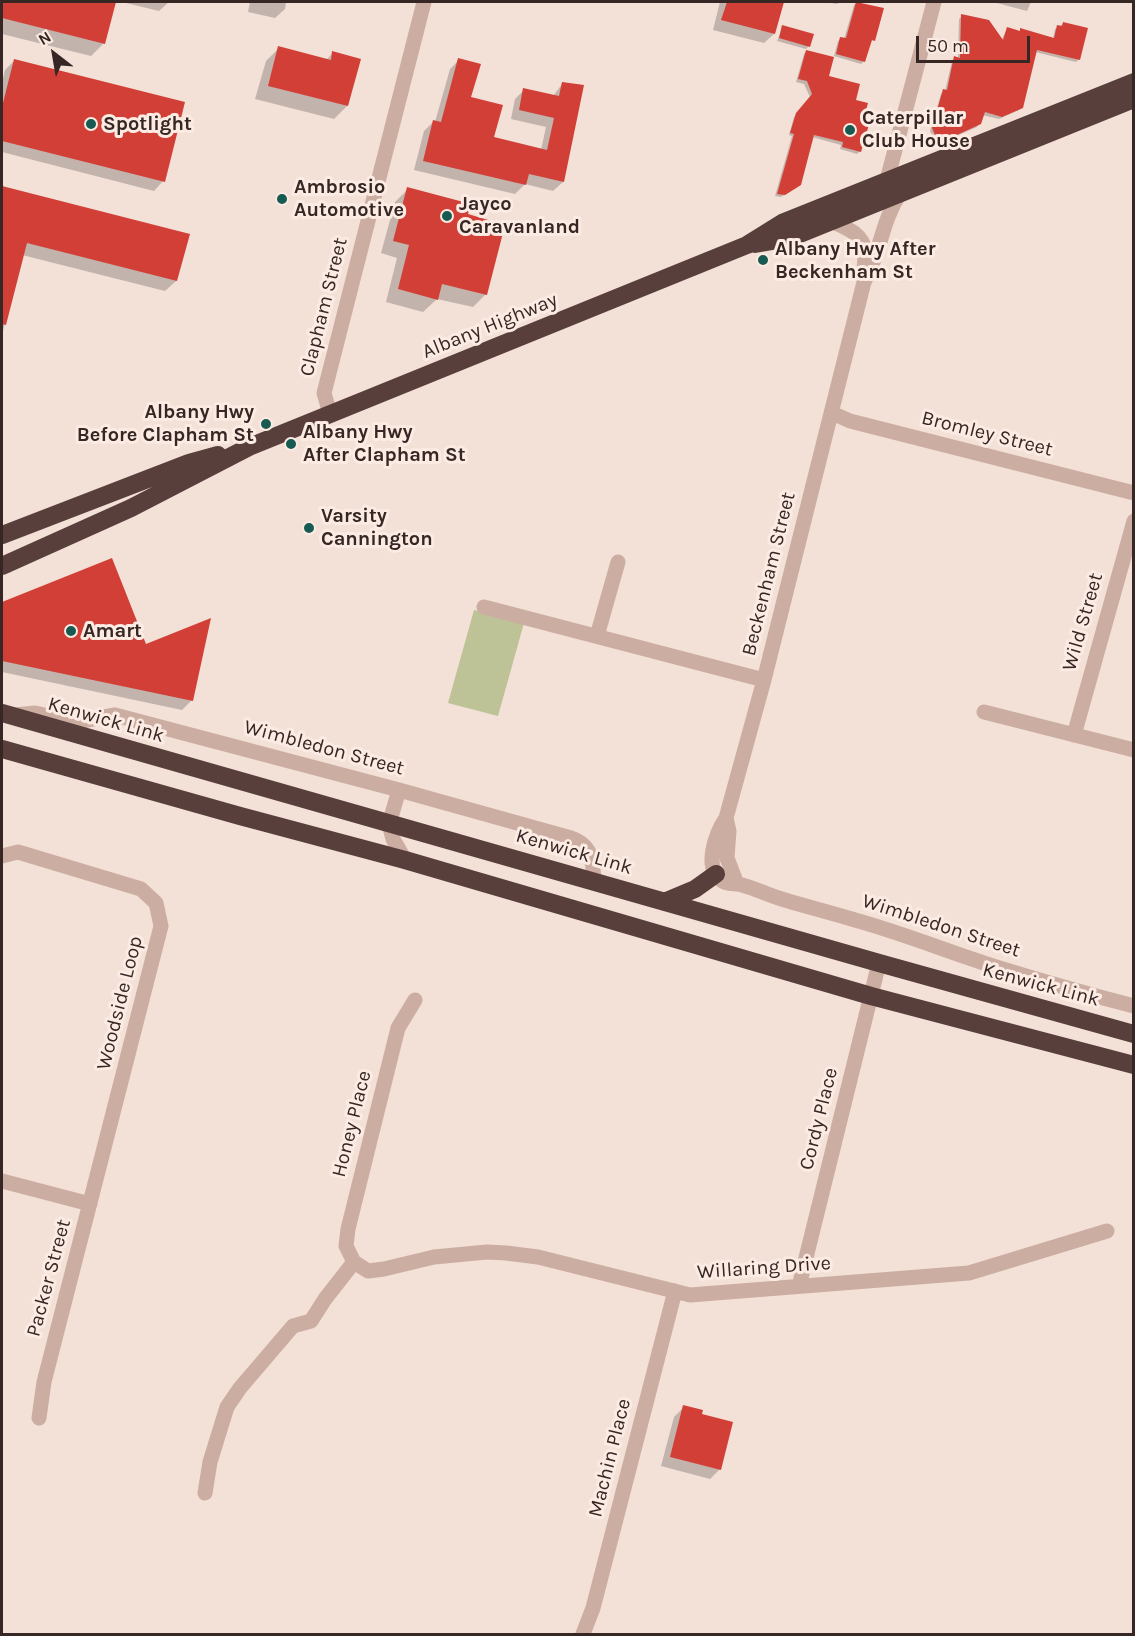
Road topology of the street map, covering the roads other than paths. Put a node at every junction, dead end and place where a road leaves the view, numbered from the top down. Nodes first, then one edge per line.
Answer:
1 (424, 2) edge
2 (934, 2) edge
3 (1134, 82) edge
4 (1134, 99) edge
5 (894, 187) junction
6 (831, 221) junction
7 (747, 245) junction
8 (864, 282) junction
9 (832, 413) junction
10 (330, 414) junction
11 (249, 447) junction
12 (1134, 493) edge
13 (1134, 521) edge
14 (2, 535) edge
15 (618, 562) dead end
16 (2, 566) edge
17 (484, 607) dead end
18 (597, 636) junction
19 (764, 680) junction
20 (984, 712) dead end
21 (7, 715) edge
22 (1074, 735) junction
23 (2, 749) edge
24 (1134, 750) edge
25 (399, 790) junction
26 (726, 818) junction
27 (389, 824) junction
28 (2, 856) edge
29 (405, 860) junction
30 (716, 874) junction
31 (594, 881) junction
32 (737, 884) junction
33 (664, 902) junction
34 (879, 963) junction
35 (871, 996) junction
36 (415, 1000) dead end
37 (1134, 1006) edge
38 (1134, 1034) edge
39 (1134, 1065) edge
40 (2, 1181) edge
41 (90, 1204) junction
42 (1107, 1231) dead end
43 (354, 1262) junction
44 (799, 1286) junction
45 (675, 1291) junction
46 (39, 1418) dead end
47 (205, 1493) dead end
48 (583, 1635) edge

1 - 10 street, Clapham Street
2 - 5 street, Beckenham Street
3 - 5 highway, Albany Highway
4 - 5 highway, Albany Highway
5 - 6 highway, Albany Highway
5 - 7 highway, Albany Highway
5 - 8 street, Beckenham Street
6 - 7 highway, Albany Highway
6 - 8 street, Beckenham Street
7 - 10 highway, Albany Highway
8 - 9 street, Beckenham Street
9 - 12 street, Bromley Street
9 - 19 street, Beckenham Street
10 - 11 highway, Albany Highway
11 - 14 highway, Albany Highway
11 - 16 highway, Albany Highway
13 - 22 street, Wild Street
15 - 18 street
17 - 18 street
18 - 19 street
19 - 26 street, Beckenham Street
20 - 22 street
21 - 25 street, Wimbledon Street
21 - 27 highway, Kenwick Link
22 - 24 street
23 - 29 highway
25 - 27 street
25 - 31 street, Wimbledon Street
26 - 30 street, Beckenham Street
26 - 32 street
27 - 29 street
27 - 31 highway, Kenwick Link
28 - 41 street, Woodside Loop
29 - 35 highway
30 - 32 street, Wimbledon Street
30 - 33 highway
31 - 33 highway, Kenwick Link
32 - 37 street, Wimbledon Street
33 - 34 highway, Kenwick Link
34 - 35 street, Cordy Place
34 - 38 highway, Kenwick Link
35 - 39 highway
35 - 44 street, Cordy Place
36 - 43 street, Honey Place
40 - 41 street, Packer Street
41 - 46 street, Packer Street
42 - 44 street, Willaring Drive
43 - 45 street, Willaring Drive
43 - 47 street
44 - 45 street, Willaring Drive
45 - 48 street, Machin Place

